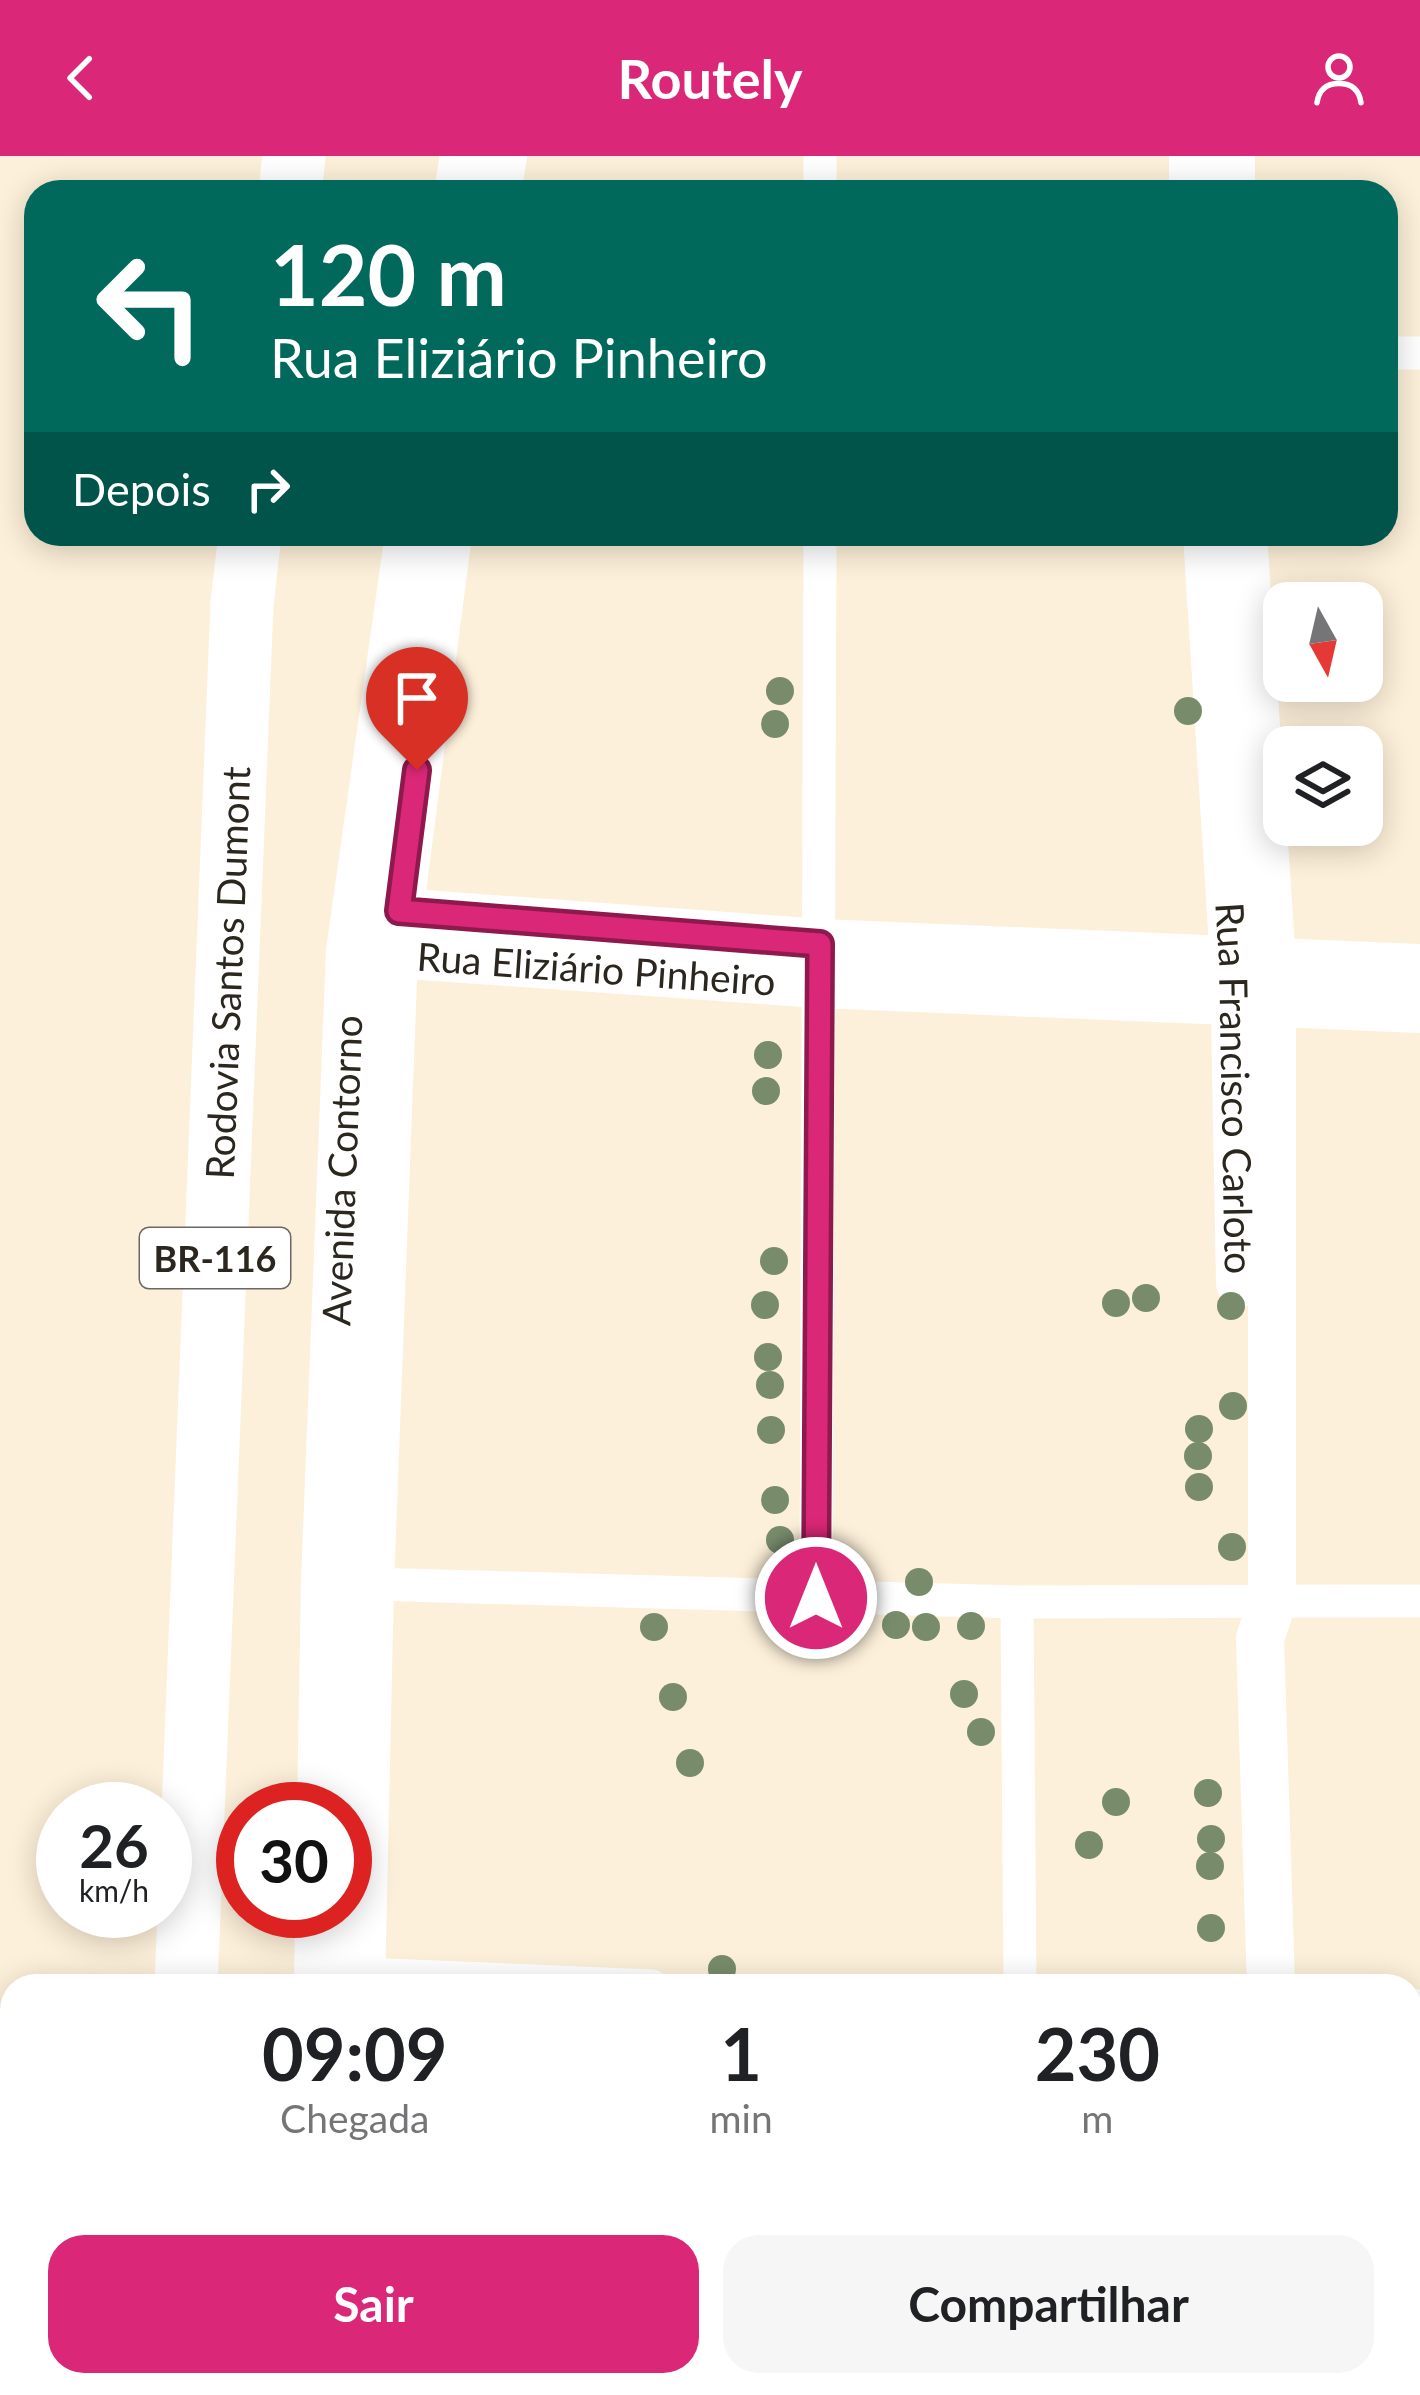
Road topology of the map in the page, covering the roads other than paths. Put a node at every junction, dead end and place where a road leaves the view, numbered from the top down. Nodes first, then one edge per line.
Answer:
1 (249, 546) edge
2 (408, 546) edge
3 (446, 546) edge
4 (820, 546) edge
5 (1208, 546) edge
6 (1244, 546) edge
7 (374, 931) junction
8 (820, 963) junction
9 (1420, 968) edge
10 (1253, 981) junction
11 (1420, 1009) edge
12 (370, 1584) junction
13 (816, 1598) junction
14 (1420, 1601) edge
15 (1016, 1602) junction
16 (1259, 1614) junction
17 (321, 1782) edge
18 (330, 1938) edge
19 (186, 1974) edge
20 (344, 1974) edge
21 (347, 1974) edge
22 (1021, 1974) edge
23 (1271, 1974) edge

1 - 19 highway, Rodovia Santos Dumont / BR-116
2 - 7 street, Avenida Contorno
3 - 7 street, Avenida Contorno
4 - 8 street
5 - 10 street, Rua Francisco Carloto
6 - 10 street, Rua Francisco Carloto
7 - 8 street, Rua Eliziário Pinheiro
7 - 12 street, Avenida Contorno
7 - 17 street, Avenida Contorno
8 - 10 street, Rua Eliziário Pinheiro
8 - 13 street
9 - 10 street, Rua Eliziário Pinheiro
10 - 11 street, Rua Eliziário Pinheiro
10 - 16 street, Rua Francisco Carloto
12 - 13 street
12 - 21 street, Avenida Contorno
13 - 15 street
14 - 16 street
15 - 16 street
15 - 22 street
16 - 23 street, Rua Francisco Carloto
18 - 20 street

